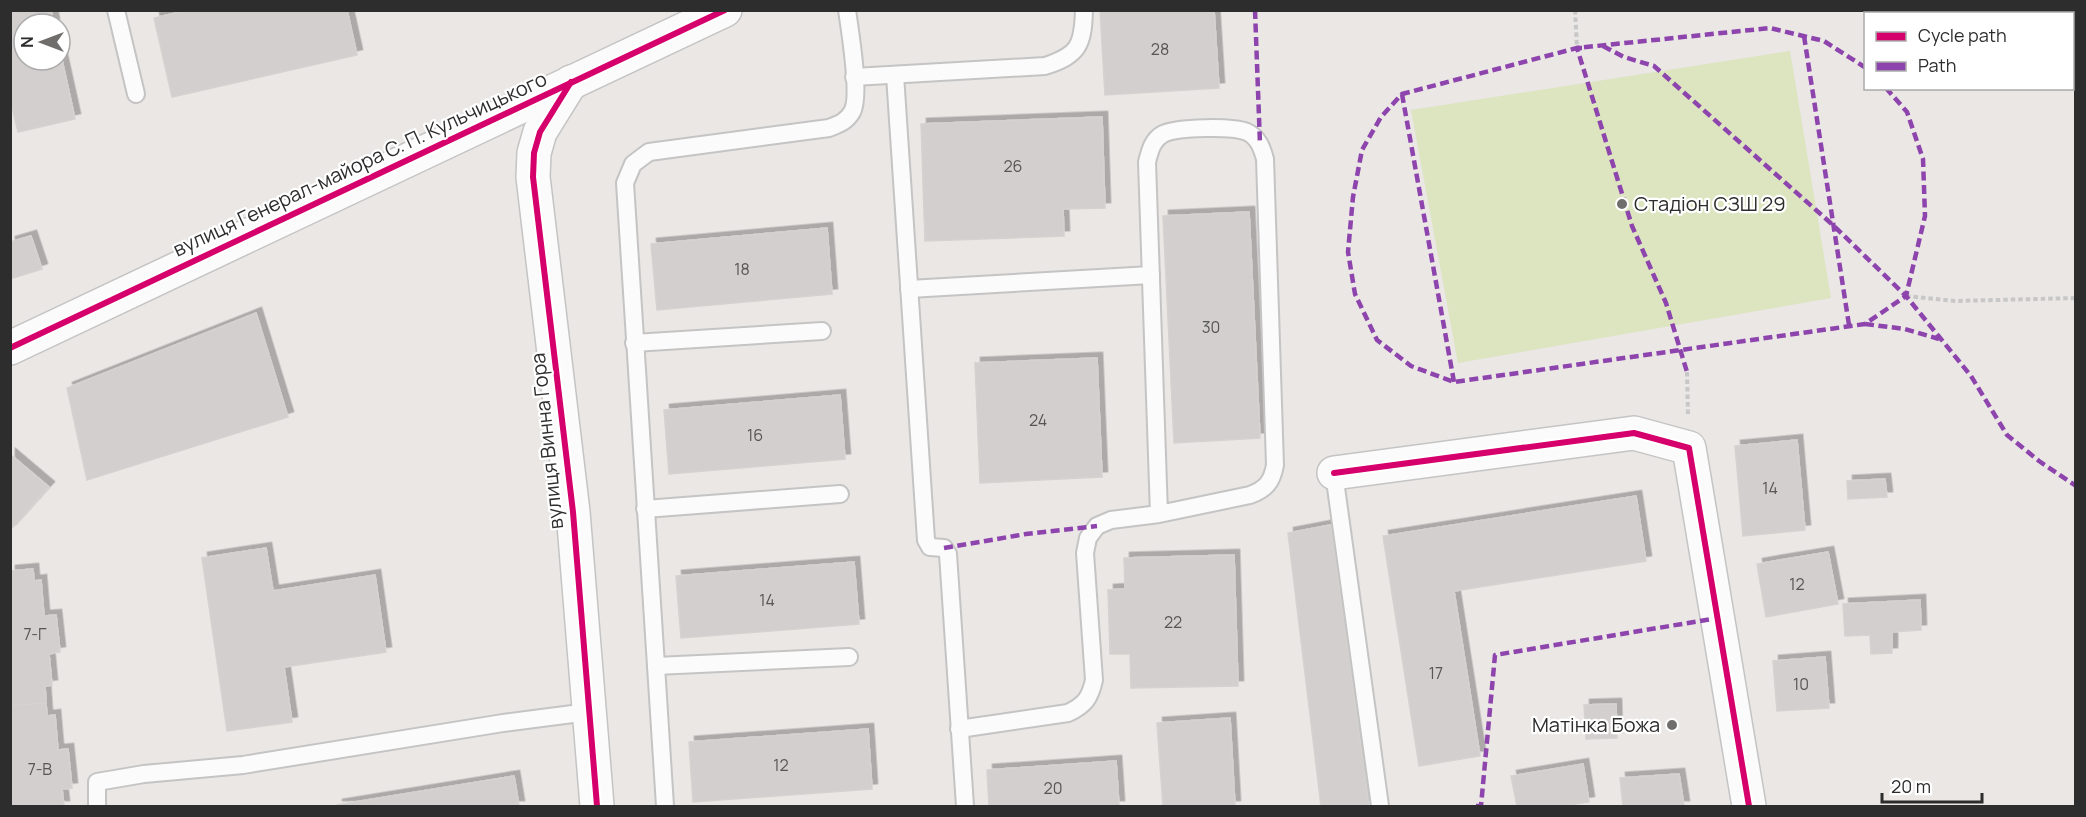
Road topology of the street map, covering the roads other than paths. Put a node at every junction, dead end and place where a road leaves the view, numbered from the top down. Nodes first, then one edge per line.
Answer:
1 (116, 10) edge
2 (725, 10) edge
3 (847, 10) edge
4 (1084, 10) edge
5 (895, 75) junction
6 (854, 77) junction
7 (571, 82) junction
8 (136, 94) dead end
9 (1151, 275) junction
10 (909, 289) junction
11 (822, 332) dead end
12 (634, 344) junction
13 (10, 348) edge
14 (1334, 473) joint
15 (840, 494) dead end
16 (645, 509) junction
17 (1159, 514) junction
18 (849, 657) dead end
19 (656, 666) junction
20 (588, 712) junction
21 (959, 729) junction
22 (96, 807) edge
23 (597, 807) edge
24 (665, 807) edge
25 (965, 807) edge
26 (1380, 807) edge
27 (1749, 807) edge

1 - 8 lane
2 - 7 street, вулиця Генерал-майора С. П. Кульчицького
3 - 6 lane
4 - 5 lane
5 - 6 lane
5 - 10 lane
6 - 12 lane
7 - 13 street, вулиця Генерал-майора С. П. Кульчицького
7 - 20 street, вулиця Винна Гора
9 - 10 lane
9 - 17 lane
9 - 17 lane
10 - 21 lane
11 - 12 lane
12 - 16 lane
14 - 26 lane
14 - 27 street
15 - 16 lane
16 - 19 lane
17 - 21 lane
18 - 19 lane
19 - 24 lane
20 - 22 lane
20 - 23 street, вулиця Винна Гора
21 - 25 lane

